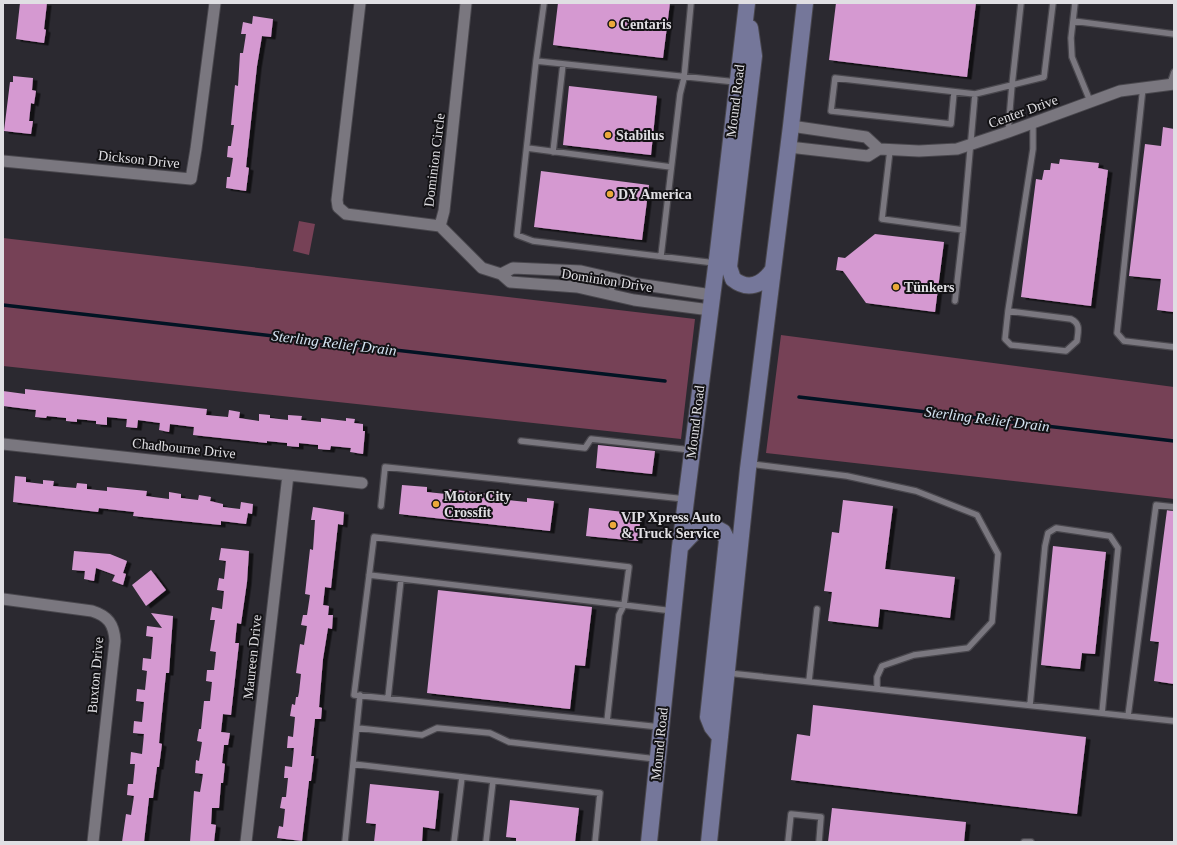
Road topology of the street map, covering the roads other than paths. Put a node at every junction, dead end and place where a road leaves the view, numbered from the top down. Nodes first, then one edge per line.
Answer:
1 (214, 3) edge
2 (360, 3) edge
3 (466, 3) edge
4 (544, 3) edge
5 (691, 3) edge
6 (805, 3) edge
7 (1021, 3) edge
8 (1052, 3) edge
9 (1075, 3) edge
10 (747, 5) edge
11 (1073, 21) junction
12 (1174, 34) edge
13 (536, 60) junction
14 (563, 64) junction
15 (1174, 72) edge
16 (684, 78) junction
17 (744, 83) junction
18 (1172, 84) edge
19 (1012, 85) junction
20 (1144, 87) junction
21 (954, 92) junction
22 (975, 94) junction
23 (1090, 101) junction
24 (1033, 123) junction
25 (791, 126) junction
26 (1008, 132) junction
27 (789, 146) junction
28 (970, 146) junction
29 (527, 148) junction
30 (884, 149) junction
31 (553, 152) junction
32 (3, 160) edge
33 (672, 167) junction
34 (440, 226) junction
35 (963, 230) junction
36 (661, 256) junction
37 (723, 264) junction
38 (772, 271) junction
39 (502, 274) junction
40 (614, 279) junction
41 (610, 294) junction
42 (711, 302) junction
43 (955, 302) dead end
44 (1008, 310) junction
45 (1174, 347) edge
46 (521, 441) dead end
47 (3, 444) edge
48 (692, 450) junction
49 (748, 463) junction
50 (288, 475) junction
51 (362, 483) dead end
52 (686, 499) junction
53 (381, 506) dead end
54 (1174, 506) edge
55 (680, 547) junction
56 (369, 575) junction
57 (401, 579) junction
58 (3, 599) edge
59 (624, 605) junction
60 (817, 609) dead end
61 (673, 611) junction
62 (727, 673) junction
63 (809, 681) junction
64 (876, 688) junction
65 (360, 695) junction
66 (388, 698) junction
67 (1030, 705) junction
68 (1102, 713) junction
69 (1128, 716) junction
70 (607, 721) junction
71 (1174, 721) edge
72 (661, 727) junction
73 (357, 728) junction
74 (720, 738) junction
75 (658, 759) junction
76 (353, 764) junction
77 (462, 777) junction
78 (493, 781) junction
79 (93, 842) edge
80 (246, 842) edge
81 (345, 842) edge
82 (454, 842) edge
83 (486, 842) edge
84 (595, 842) edge
85 (649, 842) edge
86 (709, 842) edge
87 (788, 842) edge
88 (819, 842) edge
89 (1024, 842) edge
90 (1031, 842) edge

1 - 32 street, Dickson Drive
2 - 34 street, Dominion Circle
3 - 34 street, Dominion Circle
4 - 13 lane
5 - 16 lane
6 - 25 main road
7 - 19 lane
8 - 19 lane
9 - 11 lane
10 - 17 main road, Mound Road
11 - 12 lane
11 - 23 lane
13 - 14 lane
13 - 29 lane
14 - 16 lane
14 - 31 lane
15 - 18 lane
16 - 17 lane
16 - 33 lane
17 - 37 main road, Mound Road
18 - 20 street, Center Drive
19 - 22 lane
19 - 26 lane
20 - 23 street, Center Drive
20 - 45 lane
21 - 21 lane
21 - 22 lane
22 - 28 lane
23 - 24 street, Center Drive
24 - 26 street, Center Drive
24 - 44 lane
25 - 27 main road
25 - 30 street
26 - 28 street, Center Drive
27 - 30 street, Center Drive
27 - 38 main road
28 - 30 street, Center Drive
28 - 35 lane
29 - 31 lane
29 - 36 lane
30 - 35 lane
31 - 33 lane
33 - 36 lane
34 - 39 street, Dominion Drive
35 - 43 lane
36 - 37 lane
37 - 38 main road
37 - 42 main road, Mound Road
38 - 49 main road
39 - 40 street, Dominion Drive
39 - 41 street, Dominion Drive
40 - 41 lane
40 - 42 street, Dominion Drive
41 - 42 street, Dominion Drive
42 - 48 main road, Mound Road
44 - 44 lane
46 - 48 lane
47 - 50 street, Chadbourne Drive
48 - 52 main road, Mound Road
49 - 62 main road
49 - 64 lane
50 - 51 street, Chadbourne Drive
50 - 80 street, Maureen Drive
52 - 53 lane
52 - 55 main road, Mound Road
54 - 69 lane
55 - 61 main road, Mound Road
55 - 74 main road
56 - 57 lane
56 - 59 lane
56 - 65 lane
57 - 59 lane
57 - 66 lane
58 - 79 street, Buxton Drive
59 - 61 lane
59 - 70 lane
60 - 63 lane
61 - 72 main road, Mound Road
62 - 63 lane
62 - 74 main road
63 - 64 lane
64 - 67 lane
65 - 66 lane
65 - 73 lane
66 - 70 lane
67 - 68 lane
67 - 68 lane
68 - 69 lane
69 - 71 lane
70 - 72 lane
72 - 75 main road, Mound Road
73 - 75 lane
73 - 76 lane
74 - 86 main road
75 - 85 main road, Mound Road
76 - 77 lane
76 - 81 lane
77 - 78 lane
77 - 82 lane
78 - 83 lane
78 - 84 lane
87 - 88 lane
89 - 90 lane

